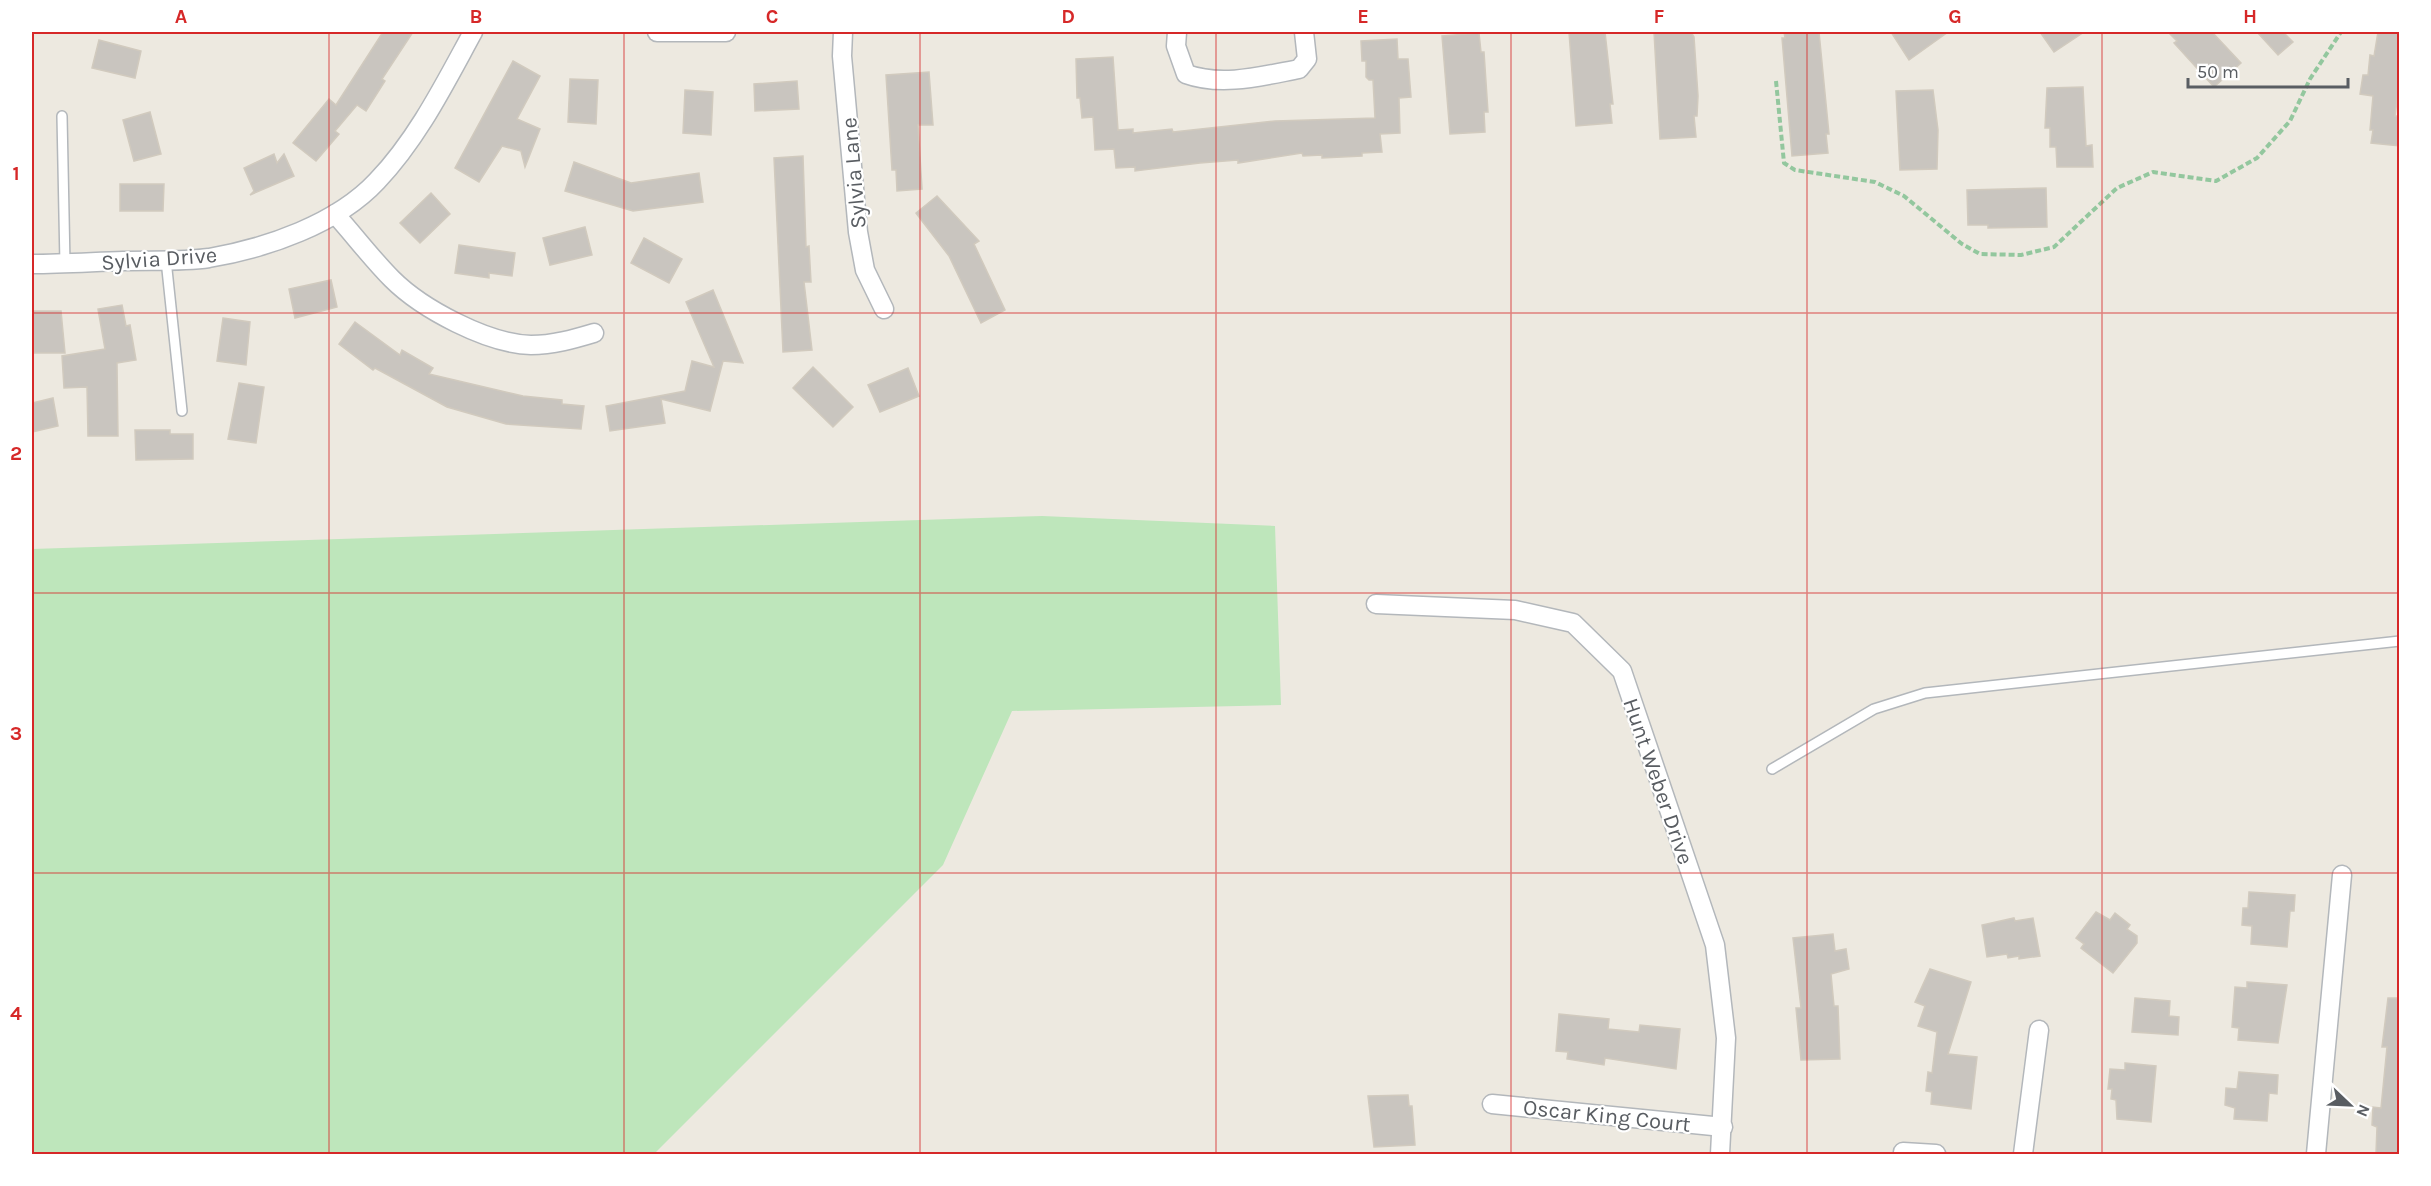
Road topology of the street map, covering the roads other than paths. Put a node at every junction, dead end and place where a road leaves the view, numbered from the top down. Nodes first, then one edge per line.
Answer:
1 (473, 32) edge
2 (657, 32) edge
3 (726, 32) edge
4 (843, 32) edge
5 (1177, 32) edge
6 (1304, 32) edge
7 (62, 116) dead end
8 (335, 214) junction
9 (166, 260) junction
10 (32, 264) edge
11 (65, 264) junction
12 (884, 309) dead end
13 (594, 333) dead end
14 (182, 411) dead end
15 (1376, 604) dead end
16 (2400, 641) edge
17 (1772, 770) dead end
18 (2342, 875) dead end
19 (2039, 1030) dead end
20 (1492, 1104) dead end
21 (1723, 1127) junction
22 (1903, 1152) dead end
23 (1720, 1155) edge
24 (1936, 1155) edge
25 (2023, 1155) edge
26 (2316, 1155) edge

1 - 8 street, Sylvia Drive
2 - 3 street
4 - 12 street, Sylvia Lane
5 - 6 street
7 - 11 lane
8 - 9 street, Sylvia Drive
8 - 13 street
9 - 11 street, Sylvia Drive
9 - 14 lane
10 - 11 street, Sylvia Drive
15 - 21 street, Hunt Weber Drive
16 - 17 lane
18 - 26 street
19 - 25 street
20 - 21 street, Oscar King Court
21 - 23 street, Hunt Weber Drive
22 - 24 street

